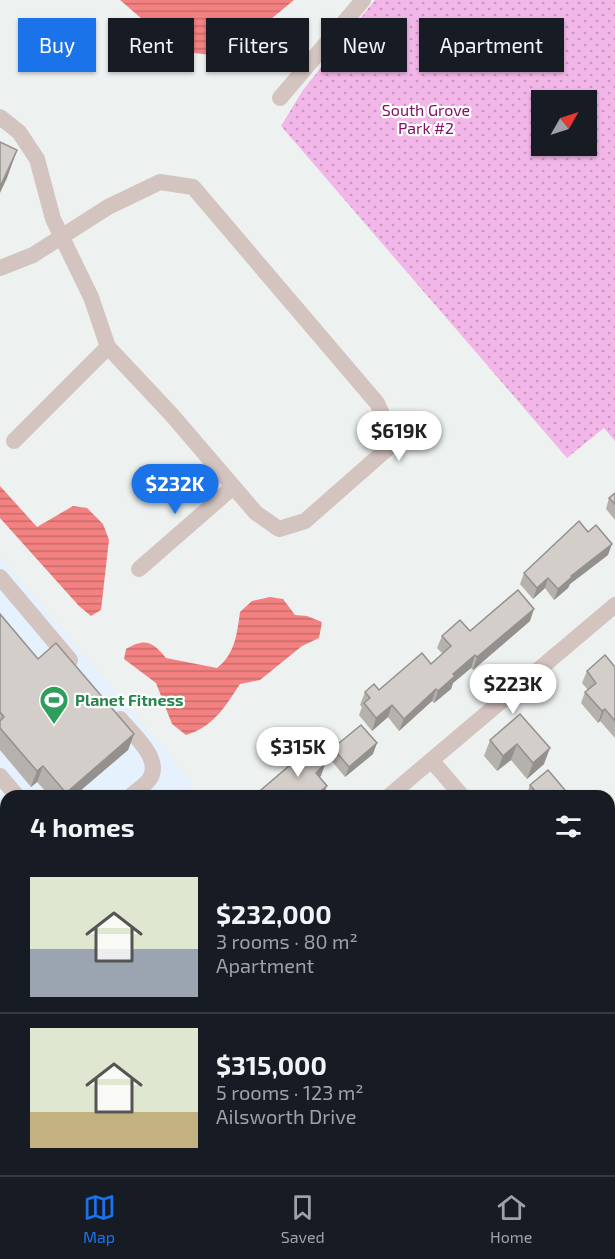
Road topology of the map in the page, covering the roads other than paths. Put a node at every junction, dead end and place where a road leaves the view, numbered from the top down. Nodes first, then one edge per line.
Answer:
1 (363, 0) edge
2 (280, 98) dead end
3 (0, 117) edge
4 (61, 238) junction
5 (0, 268) edge
6 (108, 347) junction
7 (14, 441) dead end
8 (233, 487) junction
9 (139, 569) dead end
10 (0, 577) edge
11 (613, 611) edge
12 (85, 677) edge
13 (108, 704) edge
14 (432, 761) junction
15 (0, 776) edge
16 (12, 790) edge
17 (137, 790) edge
18 (396, 790) edge
19 (457, 790) edge

1 - 2 street
3 - 4 street
4 - 5 street
4 - 6 street
4 - 8 street
6 - 7 street
6 - 8 street
8 - 9 street
10 - 12 street
11 - 14 street
13 - 17 street
14 - 18 street
14 - 19 street
15 - 16 street

